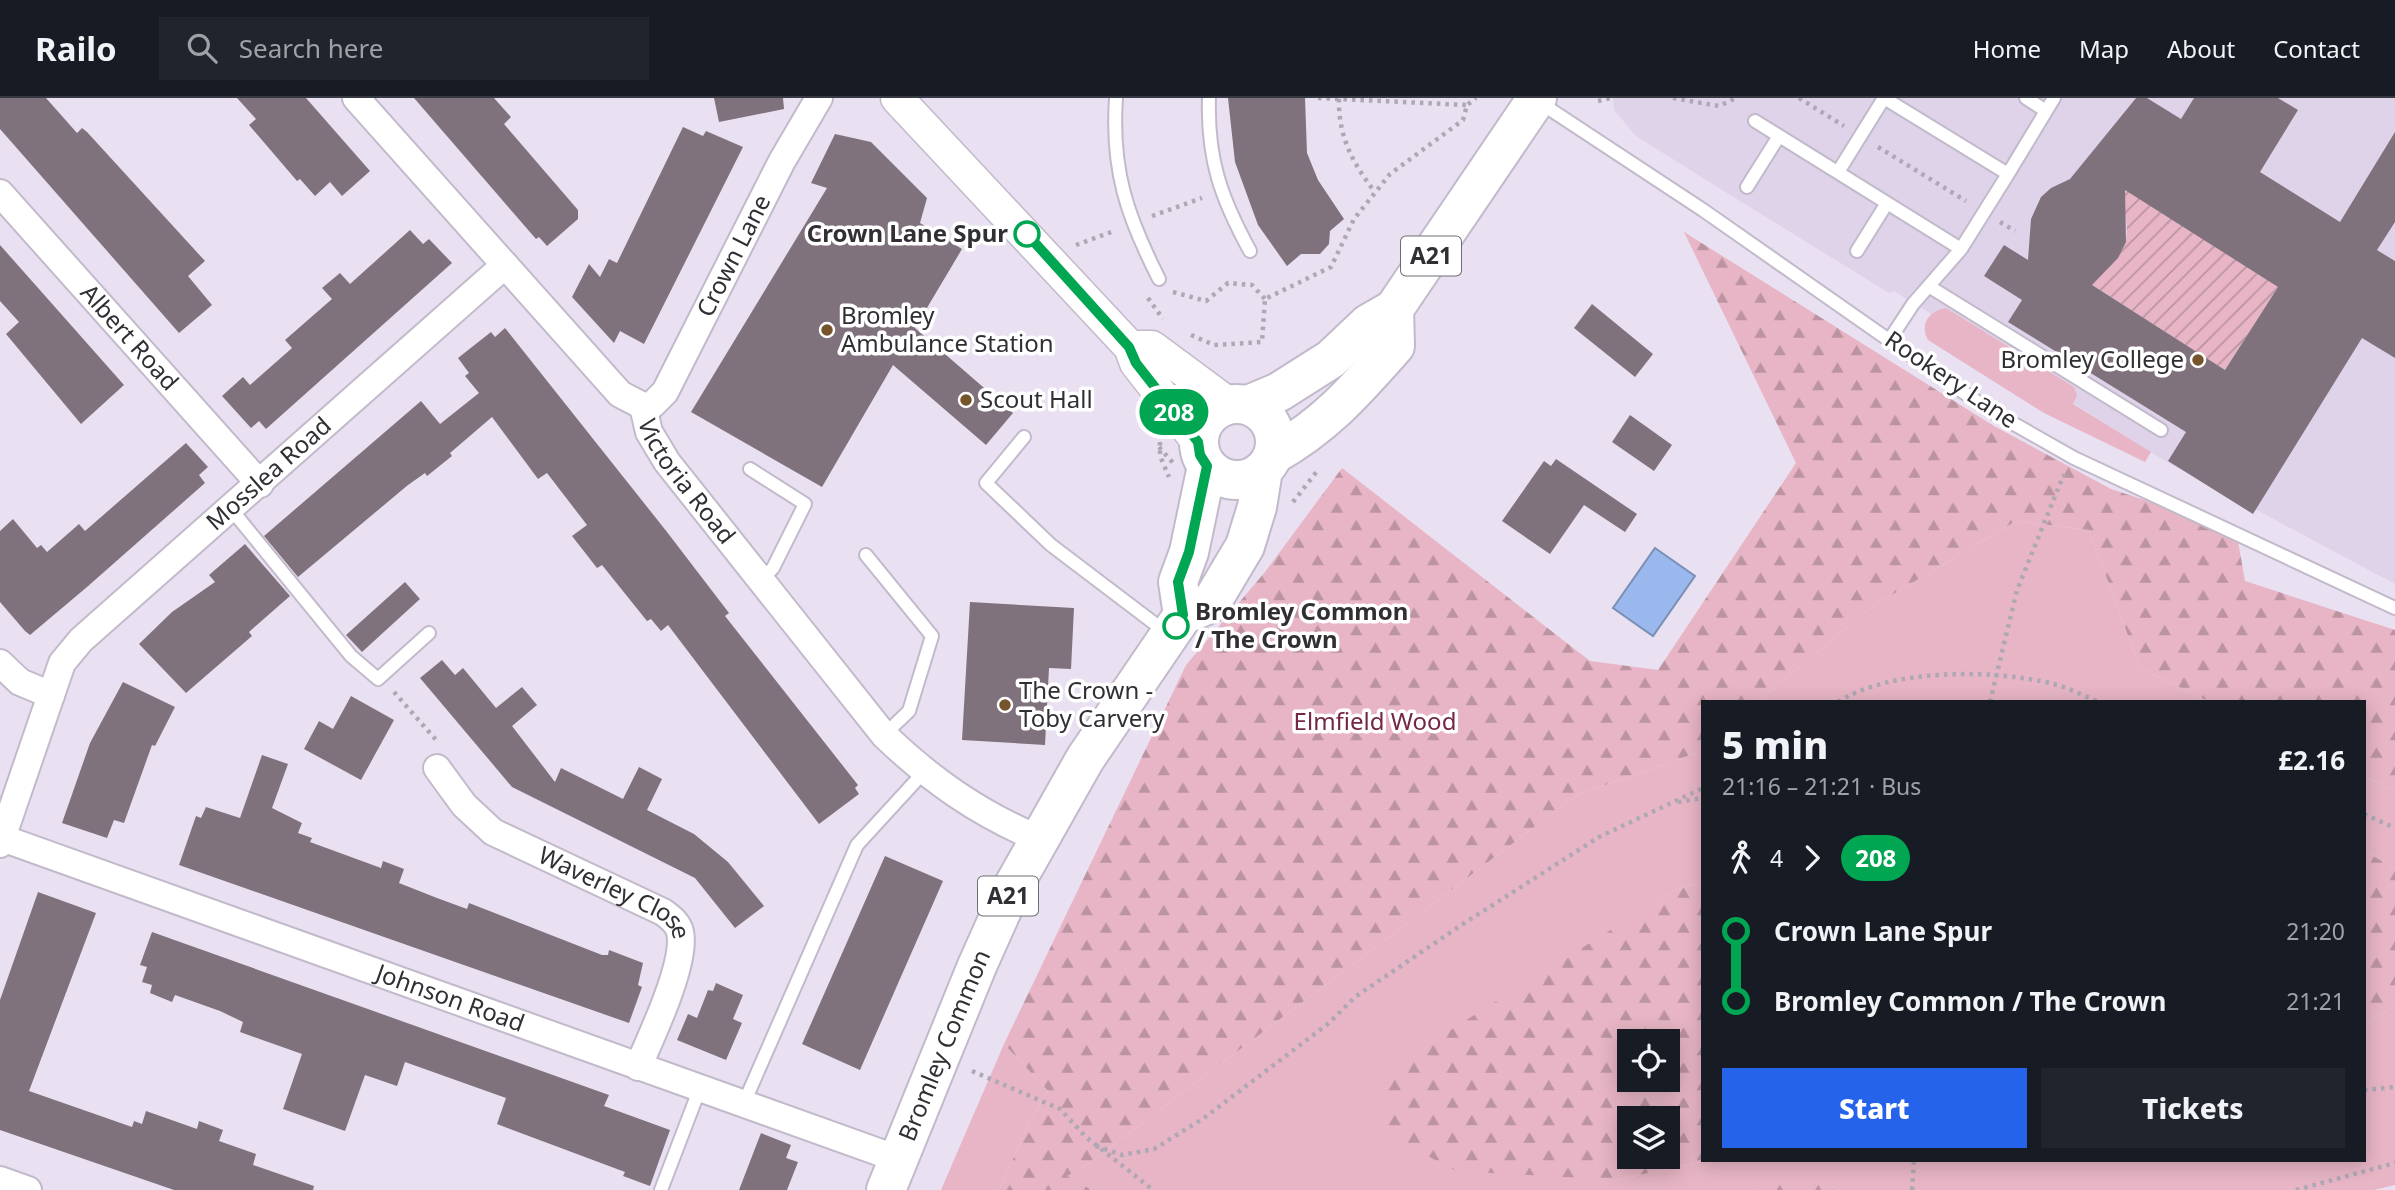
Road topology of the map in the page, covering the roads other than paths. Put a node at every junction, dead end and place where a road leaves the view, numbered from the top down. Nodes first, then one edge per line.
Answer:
1 (356, 98) edge
2 (819, 98) edge
3 (897, 98) edge
4 (1116, 98) edge
5 (1209, 98) edge
6 (1884, 98) edge
7 (2026, 98) edge
8 (2054, 98) edge
9 (1536, 99) edge
10 (2046, 111) junction
11 (1755, 121) dead end
12 (1779, 136) junction
13 (1838, 173) junction
14 (2008, 174) junction
15 (1747, 187) dead end
16 (0, 193) edge
17 (1887, 202) junction
18 (1961, 249) junction
19 (1250, 251) dead end
20 (1857, 251) dead end
21 (505, 265) junction
22 (1159, 279) dead end
23 (1930, 287) junction
24 (1394, 309) junction
25 (1891, 339) junction
26 (1129, 347) junction
27 (1238, 404) junction
28 (643, 406) junction
29 (2161, 430) dead end
30 (1024, 437) dead end
31 (1203, 454) junction
32 (1268, 463) junction
33 (750, 469) dead end
34 (260, 484) junction
35 (231, 509) junction
36 (866, 555) dead end
37 (761, 581) junction
38 (2395, 608) edge
39 (1176, 626) junction
40 (429, 633) dead end
41 (0, 663) edge
42 (51, 695) junction
43 (884, 735) junction
44 (437, 768) road end
45 (923, 773) junction
46 (1039, 839) junction
47 (1, 841) edge
48 (638, 1067) junction
49 (700, 1088) junction
50 (744, 1104) junction
51 (892, 1175) edge
52 (0, 1180) edge
53 (28, 1190) edge
54 (661, 1190) edge

1 - 21 street, Victoria Road
2 - 28 street, Crown Lane
3 - 26 street
4 - 22 lane
5 - 19 lane
6 - 13 lane
6 - 14 lane
7 - 10 lane
8 - 10 lane
9 - 24 main road, A21
9 - 25 lane, Rookery Lane
10 - 14 lane
11 - 12 lane
12 - 13 lane
12 - 15 lane
13 - 17 lane
14 - 18 lane
16 - 34 street, Albert Road
17 - 18 lane
17 - 20 lane
18 - 23 lane
21 - 28 street, Victoria Road
21 - 34 street, Mosslea Road
23 - 25 lane
23 - 29 lane
24 - 27 main road, A21
24 - 32 main road, A21
25 - 38 lane, Rookery Lane
26 - 27 street
26 - 31 street
27 - 31 main road
27 - 32 main road
28 - 37 street, Victoria Road
30 - 39 lane
31 - 32 main road
31 - 39 main road
32 - 39 main road, Bromley Common / A21
33 - 37 lane
34 - 35 street, Mosslea Road
35 - 40 lane
35 - 42 street, Mosslea Road
36 - 43 lane
37 - 43 street, Victoria Road
39 - 46 main road, Bromley Common / A21
41 - 42 street
42 - 47 street, Mosslea Road
43 - 45 street, Victoria Road
44 - 48 street, Waverley Close
45 - 46 street, Victoria Road
45 - 50 lane
46 - 51 main road, Bromley Common / A21
47 - 48 street, Johnson Road
48 - 49 street, Johnson Road
49 - 50 street, Johnson Road
49 - 54 lane
50 - 51 street, Johnson Road
52 - 53 street

